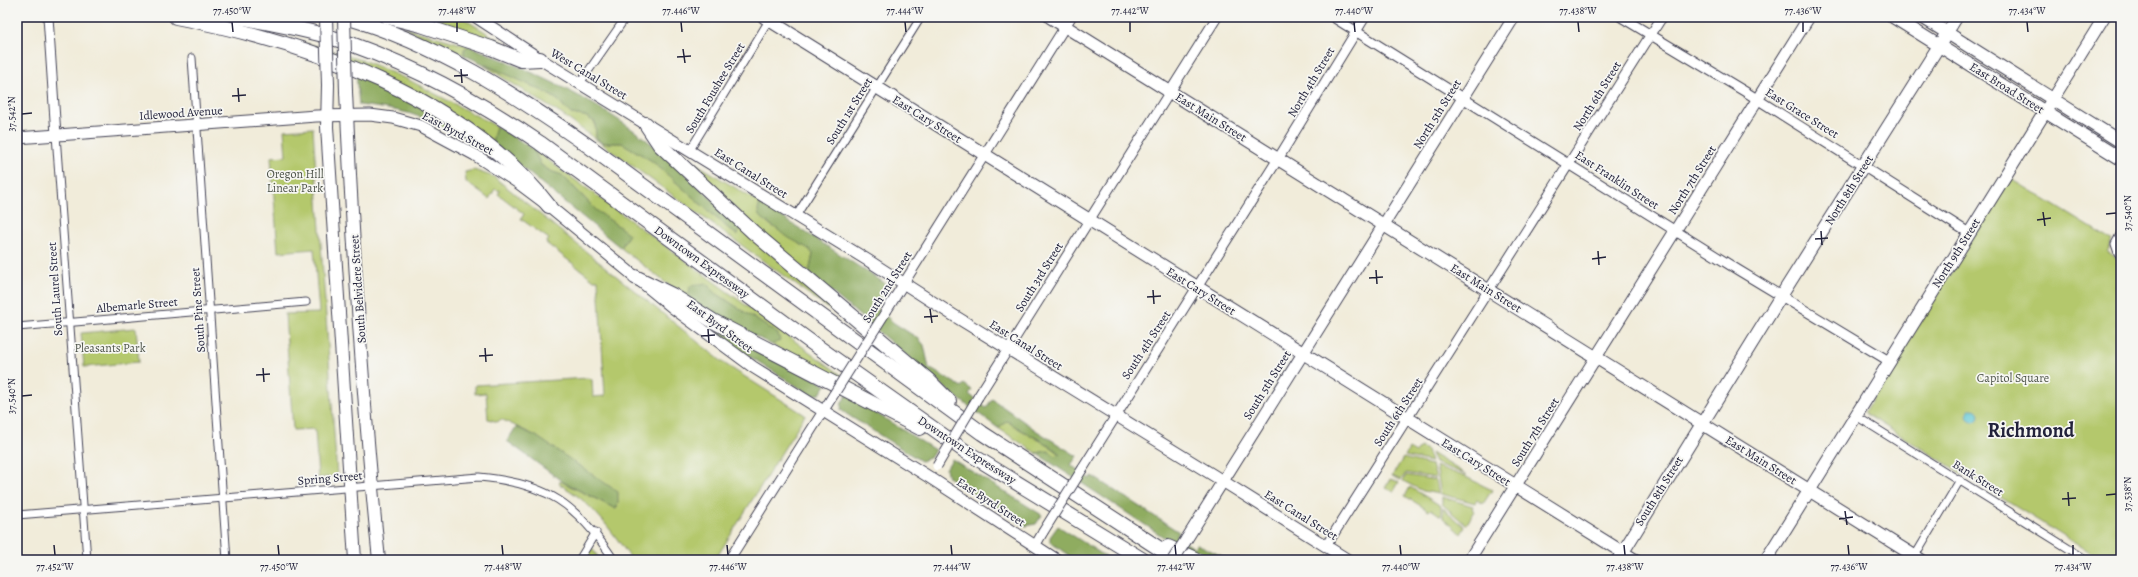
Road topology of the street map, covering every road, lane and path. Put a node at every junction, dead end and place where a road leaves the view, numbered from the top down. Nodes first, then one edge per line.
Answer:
1 (48, 17) edge
2 (176, 17) edge
3 (238, 17) edge
4 (326, 17) edge
5 (345, 17) edge
6 (388, 17) edge
7 (626, 17) edge
8 (921, 17) edge
9 (1050, 17) edge
10 (1216, 17) edge
11 (1333, 17) edge
12 (1365, 17) edge
13 (1514, 17) edge
14 (1621, 17) edge
15 (1662, 17) edge
16 (1809, 17) edge
17 (1893, 17) edge
18 (1922, 17) edge
19 (1957, 17) edge
20 (2104, 17) edge
21 (480, 18) edge
22 (768, 18) edge
23 (1068, 22) edge
24 (1356, 31) junction
25 (1947, 33) junction
26 (1651, 35) junction
27 (1939, 46) junction
28 (192, 58) dead end
29 (540, 59) junction
30 (580, 83) junction
31 (876, 88) junction
32 (1170, 92) junction
33 (1463, 97) junction
34 (2053, 99) junction
35 (1758, 100) junction
36 (2046, 112) junction
37 (328, 116) junction
38 (347, 116) junction
39 (646, 124) junction
40 (196, 125) junction
41 (56, 135) junction
42 (17, 138) edge
43 (2121, 142) edge
44 (690, 150) junction
45 (984, 155) junction
46 (1278, 159) junction
47 (2121, 159) edge
48 (1569, 164) junction
49 (1864, 166) junction
50 (549, 206) junction
51 (796, 216) junction
52 (1089, 221) junction
53 (1384, 224) junction
54 (1675, 231) junction
55 (1968, 233) junction
56 (2121, 233) edge
57 (2121, 256) edge
58 (635, 277) junction
59 (903, 283) junction
60 (1197, 288) junction
61 (1490, 290) junction
62 (1781, 296) junction
63 (306, 302) dead end
64 (209, 310) junction
65 (70, 322) junction
66 (17, 327) edge
67 (1008, 349) junction
68 (1302, 354) junction
69 (1597, 357) junction
70 (1889, 361) junction
71 (822, 411) junction
72 (1116, 415) junction
73 (1856, 416) junction
74 (1407, 419) junction
75 (1702, 422) junction
76 (982, 434) junction
77 (965, 451) junction
78 (929, 477) junction
79 (1960, 480) junction
80 (1223, 481) junction
81 (372, 486) junction
82 (1516, 487) junction
83 (349, 488) junction
84 (1809, 490) junction
85 (223, 498) junction
86 (84, 510) junction
87 (17, 515) edge
88 (1131, 531) junction
89 (596, 532) junction
90 (1107, 538) junction
91 (1035, 546) junction
92 (1326, 546) junction
93 (1619, 556) edge
94 (1916, 559) edge
95 (87, 560) edge
96 (228, 560) edge
97 (354, 560) edge
98 (379, 560) edge
99 (579, 560) edge
100 (614, 560) edge
101 (729, 560) edge
102 (1057, 560) edge
103 (1128, 560) edge
104 (1143, 560) edge
105 (1173, 560) edge
106 (1177, 560) edge
107 (1197, 560) edge
108 (1348, 560) edge
109 (1468, 560) edge
110 (1635, 560) edge
111 (1766, 560) edge
112 (2087, 560) edge

1 - 41 street, South Laurel Street
2 - 50 highway
3 - 77 highway, Downtown Expressway
4 - 37 main road, South Belvidere Street, bridge
5 - 38 main road, South Belvidere Street, bridge
5 - 76 highway, Downtown Expressway
6 - 29 highway
7 - 30 street
8 - 31 street, South 1st Street
9 - 23 main road, East Main Street
10 - 32 street, South 3rd Street
11 - 24 street, East Franklin Street
12 - 24 street, North 4th Street
13 - 33 main road, North 5th Street
14 - 26 street, East Grace Street
15 - 26 street, North 6th Street
16 - 35 main road, North 7th Street
17 - 27 main road, East Broad Street
18 - 25 main road, East Broad Street
19 - 25 main road, North 8th Street
20 - 34 main road, North 9th Street
21 - 29 main road, West Canal Street
22 - 31 main road, East Cary Street
22 - 44 street, South Foushee Street
23 - 32 main road, East Main Street
23 - 45 street, South 2nd Street
24 - 33 street, East Franklin Street
24 - 46 street, North 4th Street
25 - 27 main road, North 8th Street
25 - 34 main road, East Broad Street
26 - 35 street, East Grace Street
26 - 48 street, North 6th Street
27 - 36 main road, East Broad Street
27 - 49 main road, North 8th Street
28 - 40 street, South Pine Street
29 - 30 main road, West Canal Street
30 - 39 main road, West Canal Street
31 - 45 main road, East Cary Street
31 - 51 street, South 1st Street
32 - 46 main road, East Main Street
32 - 52 street, South 3rd Street
33 - 48 street, East Franklin Street
33 - 53 main road, North 5th Street
34 - 36 main road, North 9th Street
34 - 43 main road, East Broad Street
35 - 49 street, East Grace Street
35 - 54 main road, North 7th Street
36 - 47 main road, East Broad Street
36 - 55 main road, North 9th Street
37 - 38 main road, Idlewood Avenue
37 - 40 main road, Idlewood Avenue
37 - 83 main road, South Belvidere Street
38 - 50 main road, East Byrd Street
38 - 81 main road, South Belvidere Street
39 - 44 main road, West Canal Street
39 - 76 highway
40 - 41 main road, Idlewood Avenue
40 - 64 street, South Pine Street
41 - 42 main road, Idlewood Avenue
41 - 65 street, South Laurel Street
44 - 51 main road, East Canal Street
45 - 52 main road, East Cary Street
45 - 59 street, South 2nd Street
46 - 53 main road, East Main Street
46 - 60 street, South 4th Street
48 - 54 street, East Franklin Street
48 - 61 street, North 6th Street
49 - 55 street, East Grace Street
49 - 62 main road, North 8th Street
50 - 58 main road, East Byrd Street
51 - 59 main road, East Canal Street
52 - 60 main road, East Cary Street
52 - 67 street, South 3rd Street
53 - 61 main road, East Main Street
53 - 68 main road, South 5th Street
54 - 62 street, East Franklin Street
54 - 69 main road, North 7th Street
55 - 70 main road, North 9th Street
56 - 57 street
58 - 71 main road, East Byrd Street
58 - 77 highway
59 - 67 main road, East Canal Street
59 - 71 street, South 2nd Street, bridge
60 - 68 main road, East Cary Street
60 - 72 street, South 4th Street
61 - 69 main road, East Main Street
61 - 74 street, South 6th Street
62 - 70 street, East Franklin Street
62 - 75 main road, North 8th Street
63 - 64 street, Albemarle Street
64 - 65 street, Albemarle Street
64 - 85 street, South Pine Street
65 - 66 street, Albemarle Street
65 - 86 street, South Laurel Street
67 - 72 main road, East Canal Street
67 - 78 street, South 3rd Street, bridge
68 - 74 main road, East Cary Street
68 - 80 main road, South 5th Street
69 - 75 main road, East Main Street
69 - 82 main road, South 7th Street
70 - 73 main road, North 9th Street
71 - 78 main road, East Byrd Street
71 - 101 street, South 2nd Street
72 - 80 main road, East Canal Street
72 - 91 street, South 4th Street, bridge
73 - 79 street, Bank Street
73 - 84 main road, North 9th Street
74 - 82 main road, East Cary Street
74 - 92 street, South 6th Street
75 - 84 main road, East Main Street
75 - 93 main road, South 8th Street
76 - 88 highway, Downtown Expressway
77 - 90 highway, Downtown Expressway
78 - 91 main road, East Byrd Street
79 - 94 street
79 - 112 street, Bank Street
80 - 92 main road, East Canal Street
80 - 105 main road, South 5th Street, bridge
81 - 83 street, Spring Street
81 - 89 street, Spring Street
81 - 98 main road, South Belvidere Street
82 - 93 main road, East Cary Street
82 - 109 main road, South 7th Street
83 - 85 street, Spring Street
83 - 97 main road, South Belvidere Street
84 - 94 main road, East Main Street
84 - 111 main road, North 9th Street
85 - 86 street, Spring Street
85 - 96 street, South Pine Street
86 - 87 street, Spring Street
86 - 95 street, South Laurel Street
88 - 106 highway, Downtown Expressway
88 - 107 highway
89 - 99 street
89 - 100 street, Spring Street
90 - 103 highway
90 - 104 highway, Downtown Expressway
91 - 102 main road, East Byrd Street
92 - 108 main road, East Canal Street
93 - 110 main road, East Cary Street

